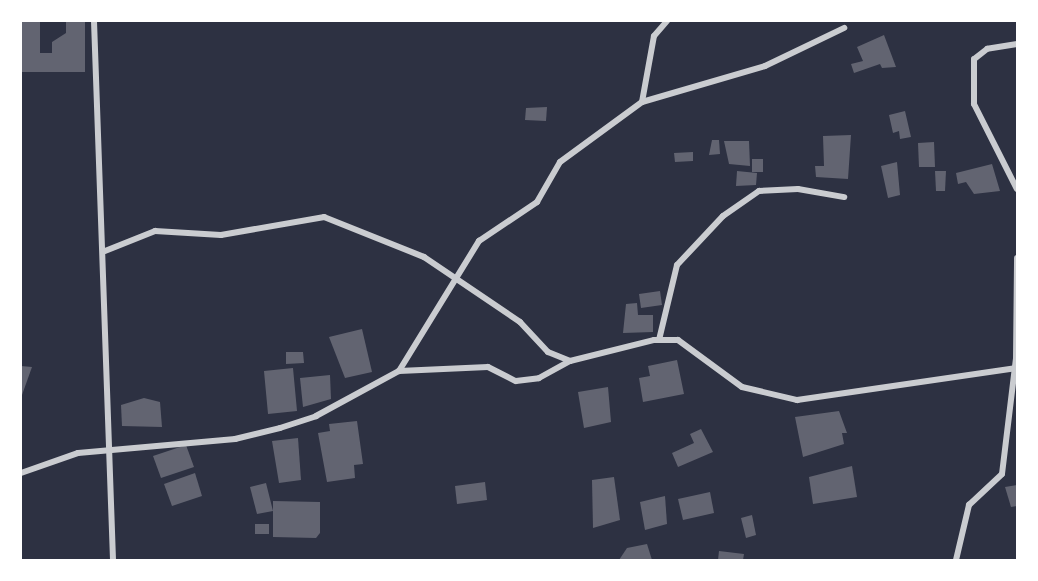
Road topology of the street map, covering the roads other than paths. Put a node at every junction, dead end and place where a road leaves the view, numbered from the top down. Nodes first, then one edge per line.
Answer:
1 (94, 21) edge
2 (667, 21) edge
3 (844, 28) dead end
4 (1017, 44) edge
5 (642, 102) junction
6 (1017, 189) edge
7 (844, 197) dead end
8 (105, 251) junction
9 (1017, 258) edge
10 (456, 280) junction
11 (659, 340) junction
12 (570, 361) junction
13 (1016, 368) edge
14 (399, 371) junction
15 (110, 449) junction
16 (21, 473) edge
17 (112, 560) edge
18 (956, 560) edge

1 - 8 street
2 - 5 street
3 - 5 street
4 - 6 street
5 - 10 street
7 - 11 street
8 - 10 street
8 - 15 street
9 - 13 street
10 - 12 street
10 - 14 street
11 - 12 street
11 - 13 street
12 - 14 street
13 - 18 street
14 - 15 street
15 - 16 street
15 - 17 street

